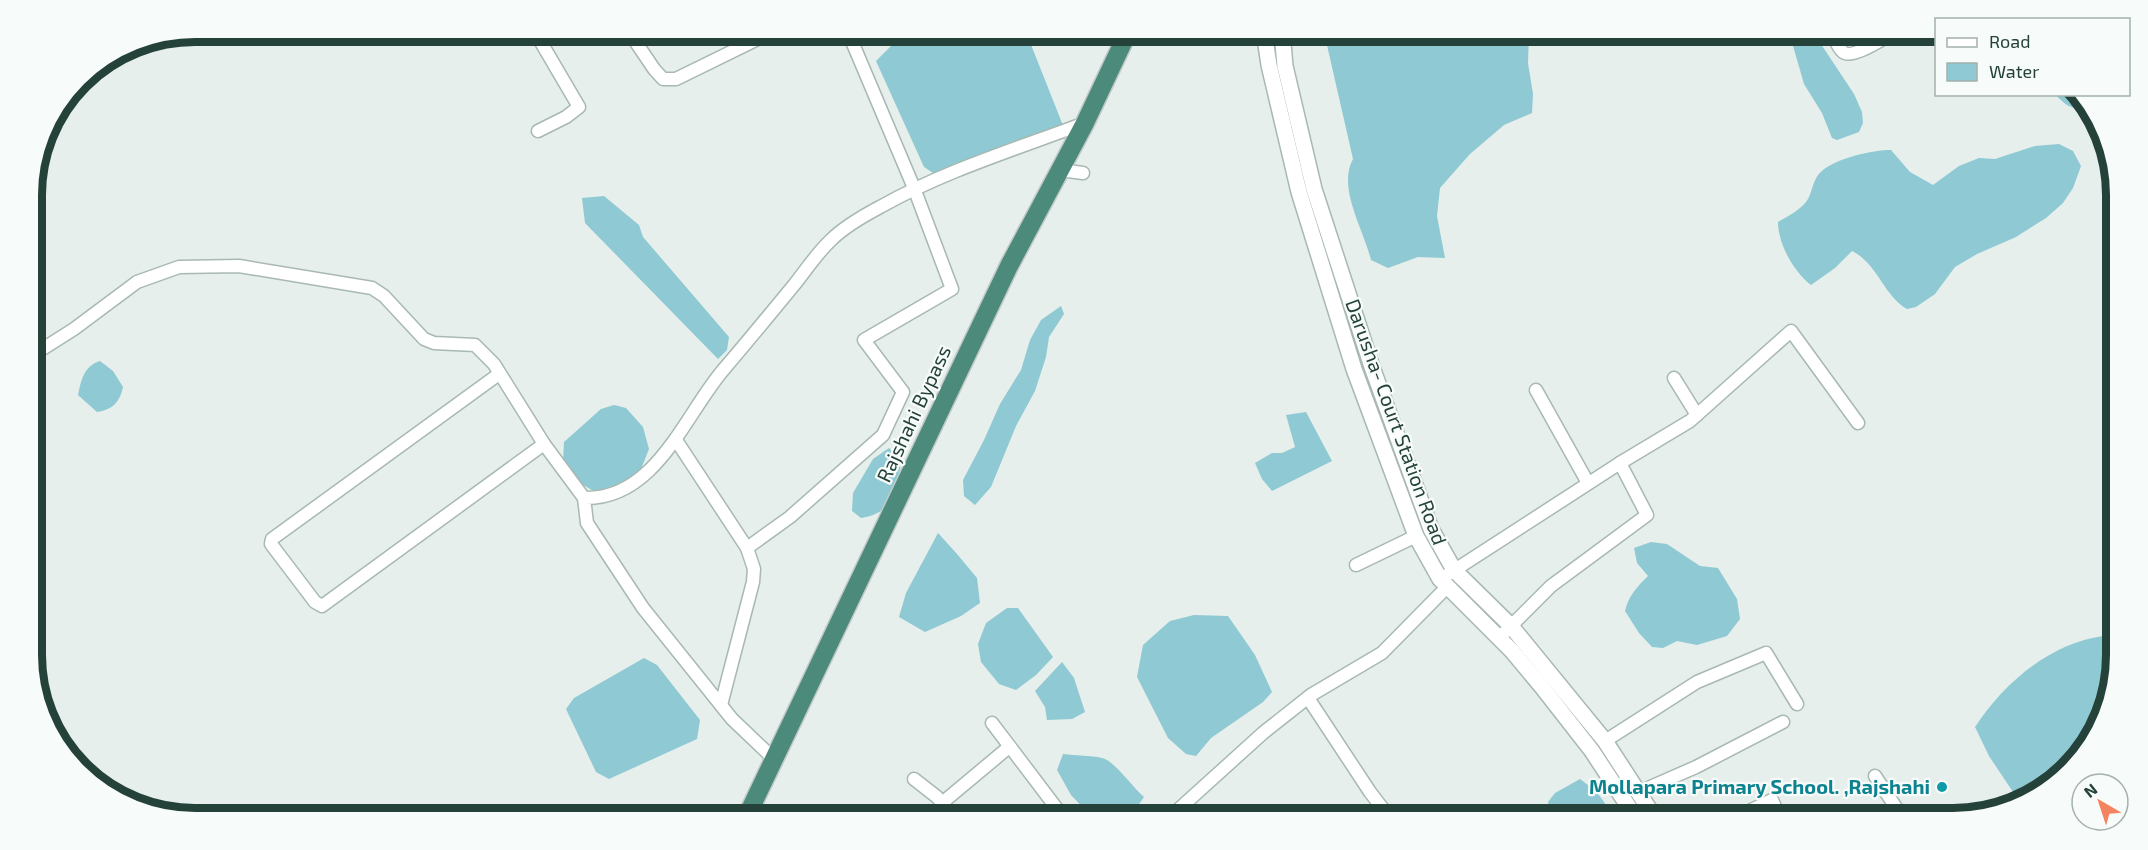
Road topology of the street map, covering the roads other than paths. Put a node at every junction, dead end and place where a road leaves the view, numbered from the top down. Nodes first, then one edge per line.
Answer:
1 (541, 42) edge
2 (636, 42) edge
3 (752, 42) edge
4 (852, 42) edge
5 (1123, 42) edge
6 (1266, 42) edge
7 (1283, 42) edge
8 (1837, 42) edge
9 (1876, 42) edge
10 (1085, 123) junction
11 (538, 131) dead end
12 (1060, 170) junction
13 (1083, 173) dead end
14 (914, 188) junction
15 (42, 349) edge
16 (499, 374) junction
17 (1674, 378) dead end
18 (1536, 390) dead end
19 (1697, 414) junction
20 (1858, 423) dead end
21 (676, 440) junction
22 (544, 444) junction
23 (1620, 463) junction
24 (1588, 483) junction
25 (584, 498) junction
26 (1416, 536) junction
27 (747, 548) junction
28 (1356, 565) dead end
29 (1454, 570) junction
30 (1444, 583) junction
31 (1511, 626) junction
32 (1499, 638) junction
33 (1308, 698) junction
34 (1797, 704) dead end
35 (721, 705) junction
36 (1783, 722) dead end
37 (992, 723) dead end
38 (1605, 741) junction
39 (1009, 747) junction
40 (775, 760) junction
41 (1875, 776) dead end
42 (914, 779) dead end
43 (1639, 792) junction
44 (942, 803) junction
45 (751, 808) edge
46 (946, 808) edge
47 (1056, 808) edge
48 (1180, 808) edge
49 (1382, 808) edge
50 (1629, 808) edge
51 (1649, 808) edge
52 (1757, 808) edge
53 (1776, 808) edge
54 (1896, 808) edge

1 - 11 street
2 - 3 street
4 - 14 street
5 - 10 highway, Rajshahi Bypass
6 - 26 street, Darusha- Court Station Road
7 - 29 street, Darusha- Court Station Road
8 - 9 street
10 - 12 highway, Rajshahi Bypass
10 - 14 street
12 - 13 street
12 - 40 highway, Rajshahi Bypass
14 - 21 street
14 - 27 street
15 - 16 street
16 - 22 street
16 - 22 street
17 - 19 street
18 - 24 street
19 - 20 street
19 - 23 street
21 - 25 street
21 - 27 street
22 - 25 street
23 - 24 street
23 - 31 street
24 - 29 street
25 - 35 street
26 - 28 street
26 - 30 street, Darusha- Court Station Road
27 - 35 street
29 - 30 street
29 - 31 street, Darusha- Court Station Road
30 - 32 street, Darusha- Court Station Road
30 - 33 street
31 - 32 street
31 - 38 street, Darusha- Court Station Road
32 - 50 street, Darusha- Court Station Road
33 - 48 street
33 - 49 street
34 - 38 street
35 - 40 street
36 - 43 street
37 - 39 street
38 - 43 street, Darusha- Court Station Road
39 - 44 street
39 - 47 street
40 - 45 highway, Rajshahi Bypass
41 - 54 street
42 - 44 street
43 - 51 street, Darusha- Court Station Road
44 - 46 street
52 - 53 street

